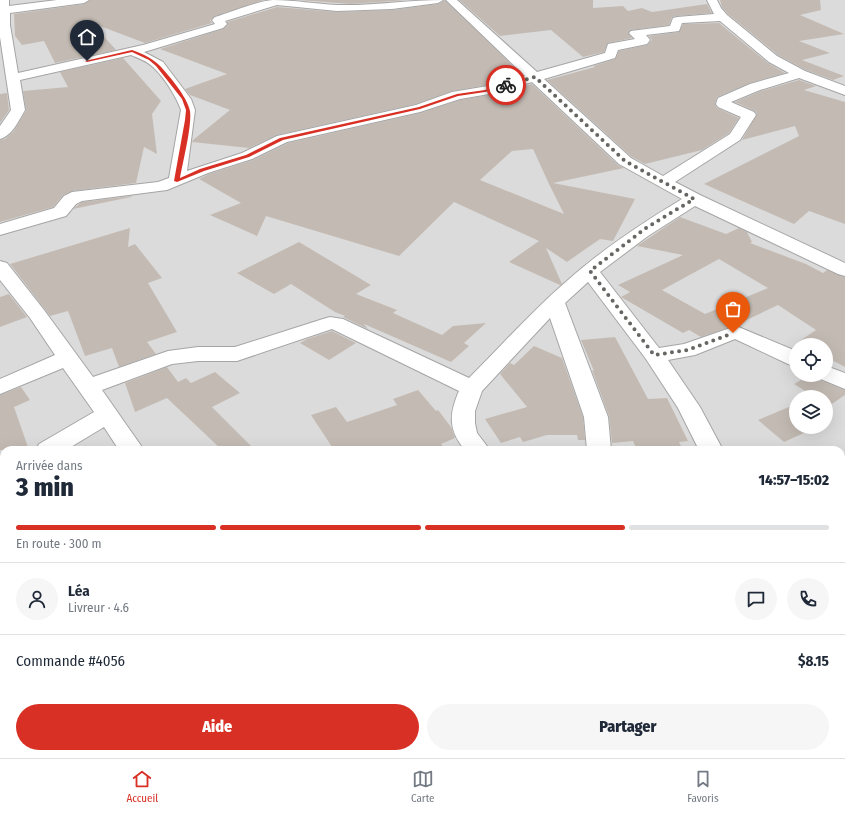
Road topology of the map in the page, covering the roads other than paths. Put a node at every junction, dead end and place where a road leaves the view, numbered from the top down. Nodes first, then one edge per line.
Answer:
1 (84, 0) edge
2 (438, 0) edge
3 (450, 0) edge
4 (712, 0) edge
5 (277, 1) edge
6 (4, 5) edge
7 (723, 17) junction
8 (2, 25) edge
9 (132, 51) junction
10 (8, 73) edge
11 (800, 74) junction
12 (535, 77) junction
13 (845, 91) edge
14 (0, 135) edge
15 (177, 181) junction
16 (663, 183) junction
17 (694, 199) junction
18 (0, 230) edge
19 (0, 268) edge
20 (845, 270) edge
21 (590, 271) junction
22 (555, 303) junction
23 (654, 355) junction
24 (789, 356) edge
25 (67, 358) junction
26 (833, 376) edge
27 (845, 382) edge
28 (0, 386) edge
29 (88, 387) junction
30 (472, 388) junction
31 (107, 415) junction
32 (55, 446) edge
33 (129, 446) edge
34 (475, 446) edge
35 (599, 446) edge
36 (708, 446) edge

1 - 6 street
2 - 5 street
3 - 12 street
4 - 7 street
5 - 9 street
6 - 8 street
7 - 11 street
7 - 12 street
8 - 10 street
9 - 10 street
9 - 15 street
10 - 14 street
11 - 13 street
11 - 16 street
12 - 15 street
12 - 16 street
15 - 18 street
16 - 17 street
17 - 20 street
17 - 21 street
19 - 25 street
21 - 22 street
21 - 23 street
22 - 30 street
22 - 35 street
23 - 24 street
23 - 36 street
25 - 28 street
25 - 29 street
26 - 27 street
29 - 30 street
29 - 31 street
30 - 34 street
31 - 32 street
31 - 33 street

